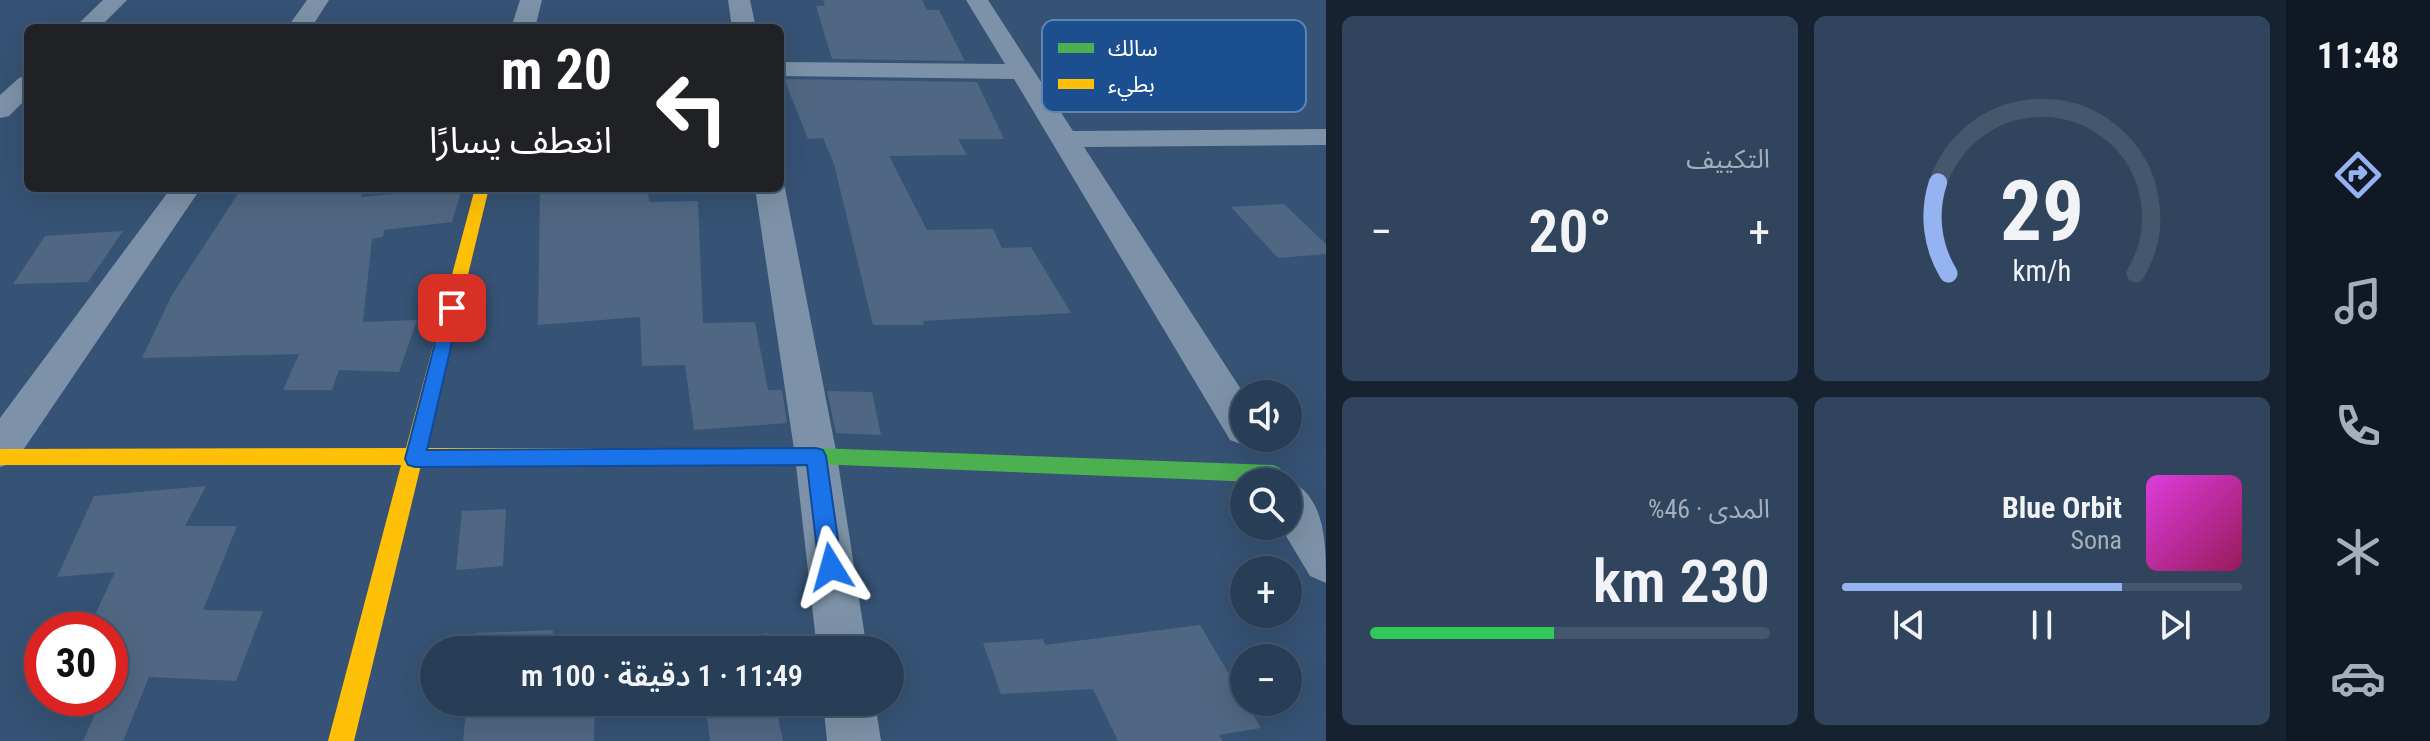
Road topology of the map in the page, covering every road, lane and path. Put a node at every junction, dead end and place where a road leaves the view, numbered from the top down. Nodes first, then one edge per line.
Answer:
1 (116, 0) edge
2 (318, 0) edge
3 (531, 0) edge
4 (739, 0) edge
5 (977, 0) edge
6 (90, 24) edge
7 (302, 24) edge
8 (524, 24) edge
9 (743, 24) edge
10 (784, 69) edge
11 (23, 72) edge
12 (1024, 72) junction
13 (1042, 102) edge
14 (0, 110) edge
15 (1048, 112) edge
16 (1326, 137) edge
17 (1064, 139) junction
18 (183, 192) edge
19 (481, 192) edge
20 (771, 192) edge
21 (1230, 406) edge
22 (0, 450) edge
23 (816, 456) junction
24 (0, 457) edge
25 (415, 459) junction
26 (1230, 482) edge
27 (1302, 522) edge
28 (1326, 561) edge
29 (840, 636) edge
30 (851, 716) edge
31 (341, 741) edge
32 (854, 741) edge

1 - 6 street
2 - 7 street
3 - 8 street
4 - 9 street
5 - 12 street
10 - 12 street
11 - 14 street
12 - 13 street
15 - 17 street
16 - 17 street
17 - 21 street
18 - 22 street
19 - 25 street
20 - 23 street
23 - 25 street
23 - 26 street
23 - 29 street
24 - 25 street
25 - 31 street
27 - 28 street
30 - 32 street

